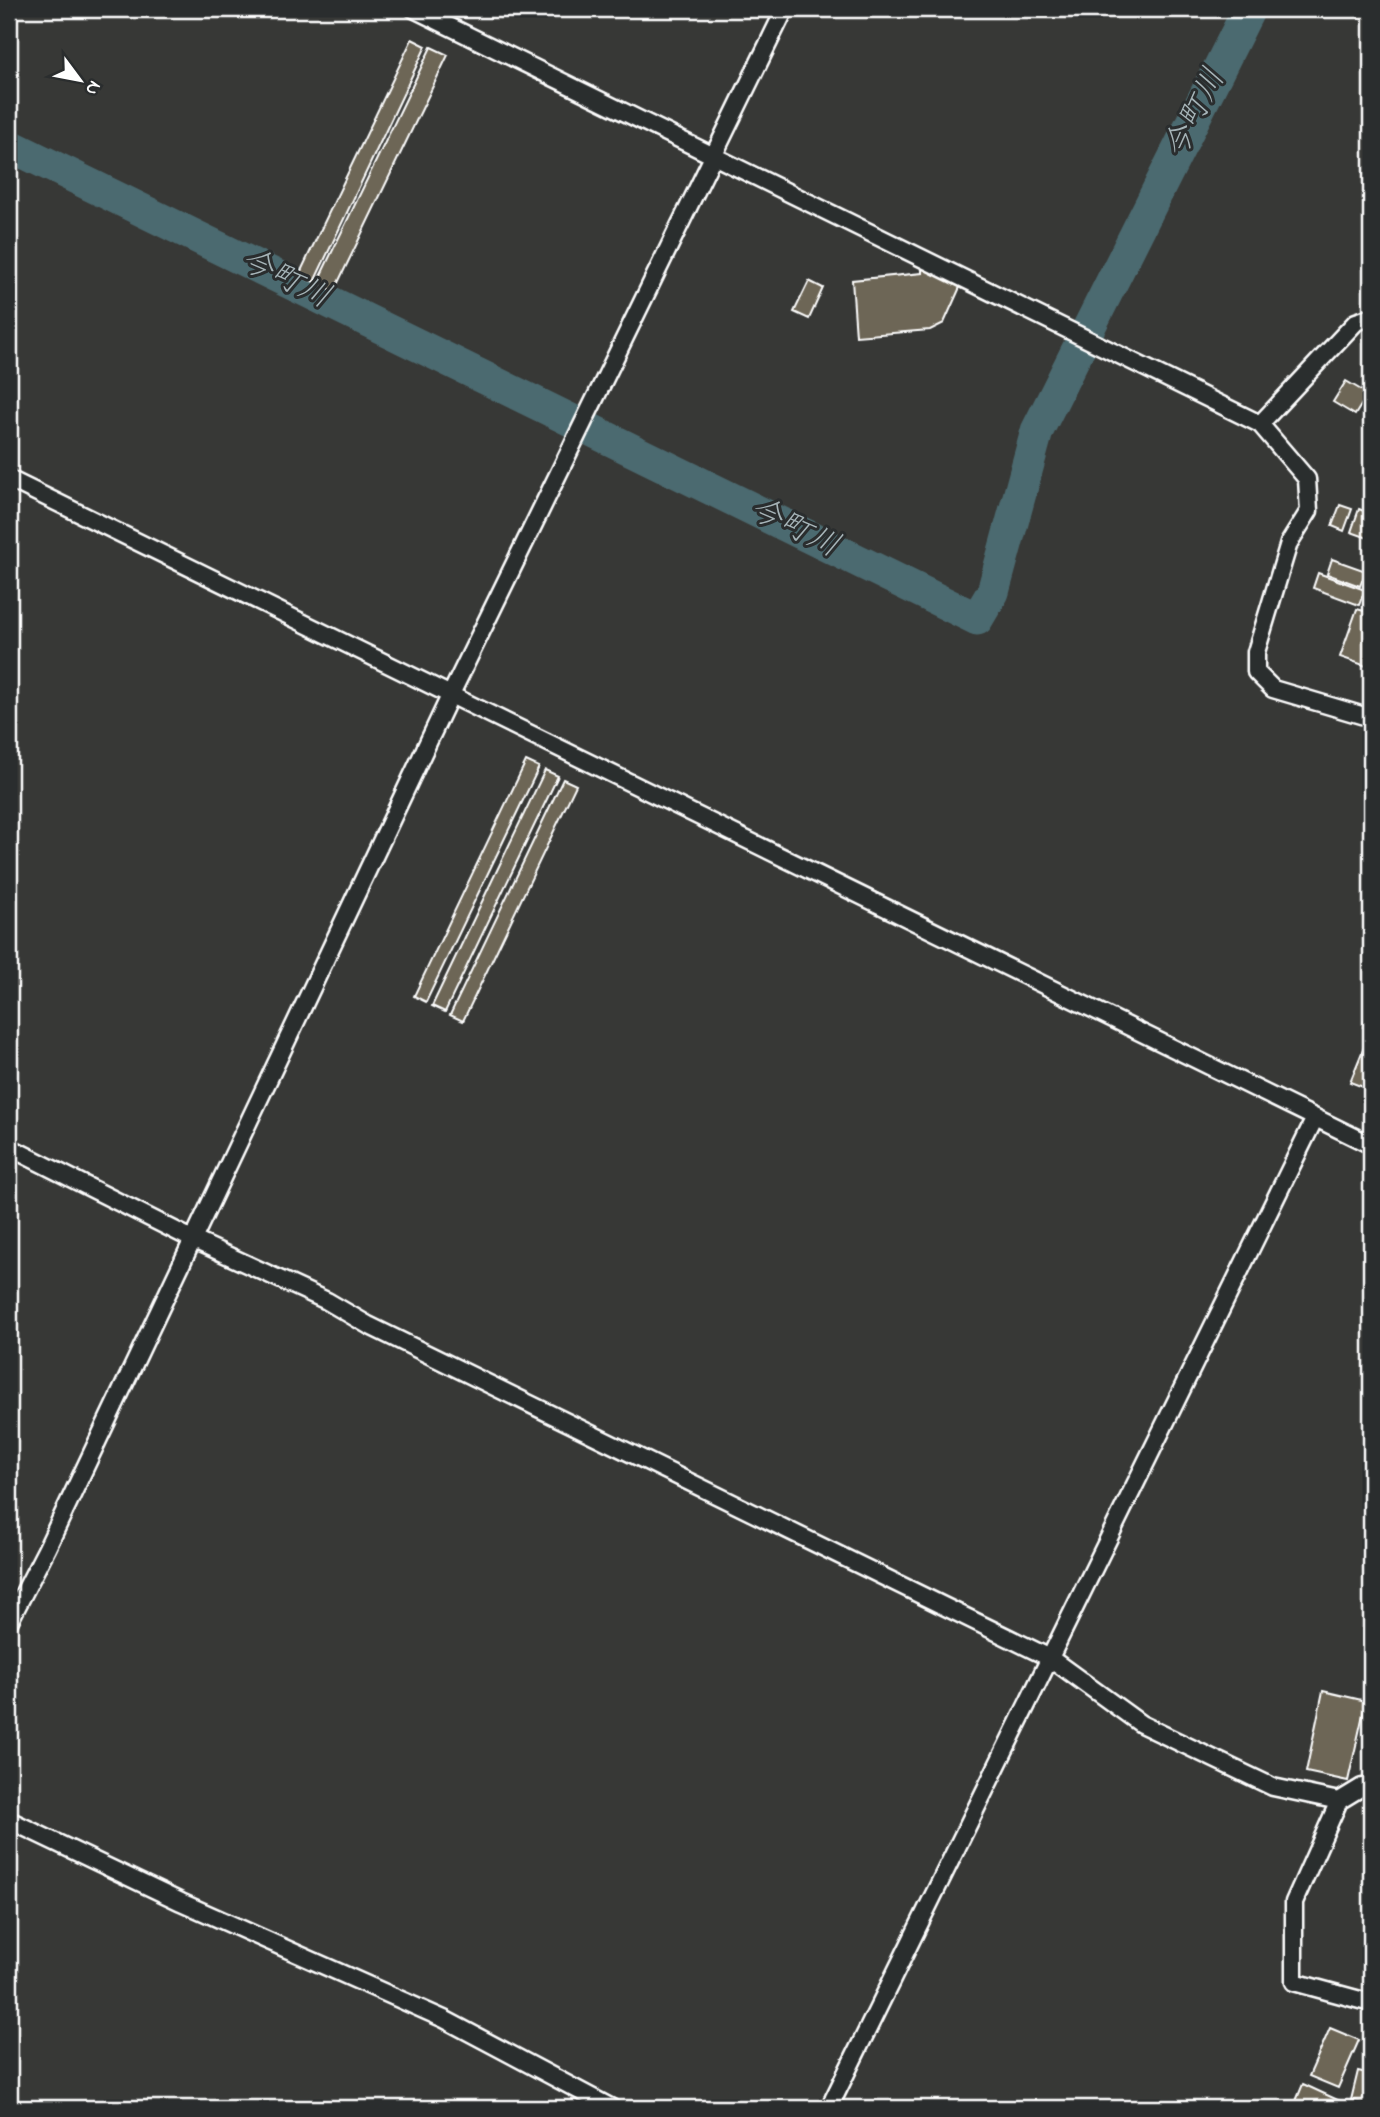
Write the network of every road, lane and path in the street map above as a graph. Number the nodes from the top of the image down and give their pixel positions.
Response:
1 (414, 9) edge
2 (785, 9) edge
3 (713, 156) junction
4 (1371, 317) edge
5 (1260, 424) junction
6 (9, 479) edge
7 (450, 696) junction
8 (1371, 718) edge
9 (1315, 1118) junction
10 (1371, 1145) edge
11 (9, 1147) edge
12 (192, 1239) junction
13 (9, 1622) edge
14 (1050, 1658) junction
15 (1371, 1788) edge
16 (1339, 1801) junction
17 (9, 1820) edge
18 (1371, 2003) edge
19 (612, 2108) edge
20 (829, 2108) edge

1 - 3 street
2 - 3 street
3 - 5 street
3 - 7 street
4 - 5 street
5 - 8 street
6 - 7 street
7 - 9 street
7 - 12 street
9 - 10 street
9 - 14 street
11 - 12 street
12 - 13 street
12 - 14 street
14 - 16 street
14 - 20 street
15 - 16 street
16 - 18 street
17 - 19 street

